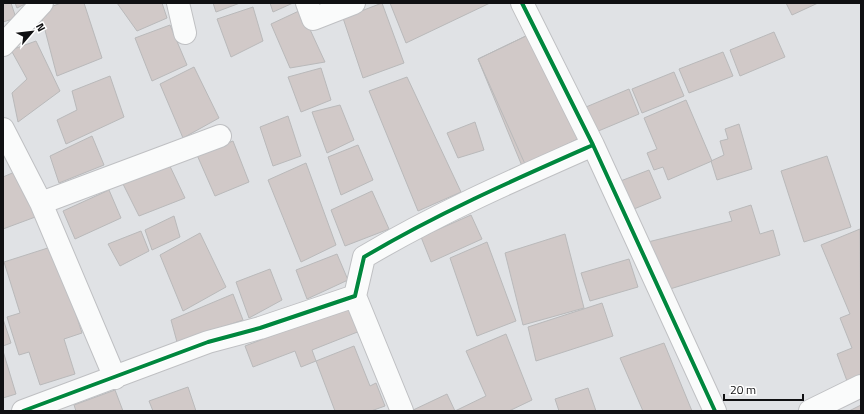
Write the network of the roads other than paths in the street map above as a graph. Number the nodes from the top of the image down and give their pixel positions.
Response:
1 (42, 3) edge
2 (178, 3) edge
3 (307, 3) edge
4 (354, 3) edge
5 (522, 3) edge
6 (185, 33) dead end
7 (3, 45) edge
8 (3, 129) edge
9 (220, 136) dead end
10 (593, 144) junction
11 (41, 203) junction
12 (355, 296) junction
13 (115, 378) junction
14 (861, 386) edge
15 (53, 406) edge
16 (23, 411) edge
17 (402, 411) edge
18 (715, 411) edge
19 (810, 411) edge

1 - 7 street
2 - 6 street
3 - 4 street
5 - 10 street
8 - 11 street
9 - 11 street
10 - 12 street
10 - 18 street
11 - 13 street
12 - 13 street
12 - 17 street
13 - 15 street
14 - 19 street
15 - 16 street

